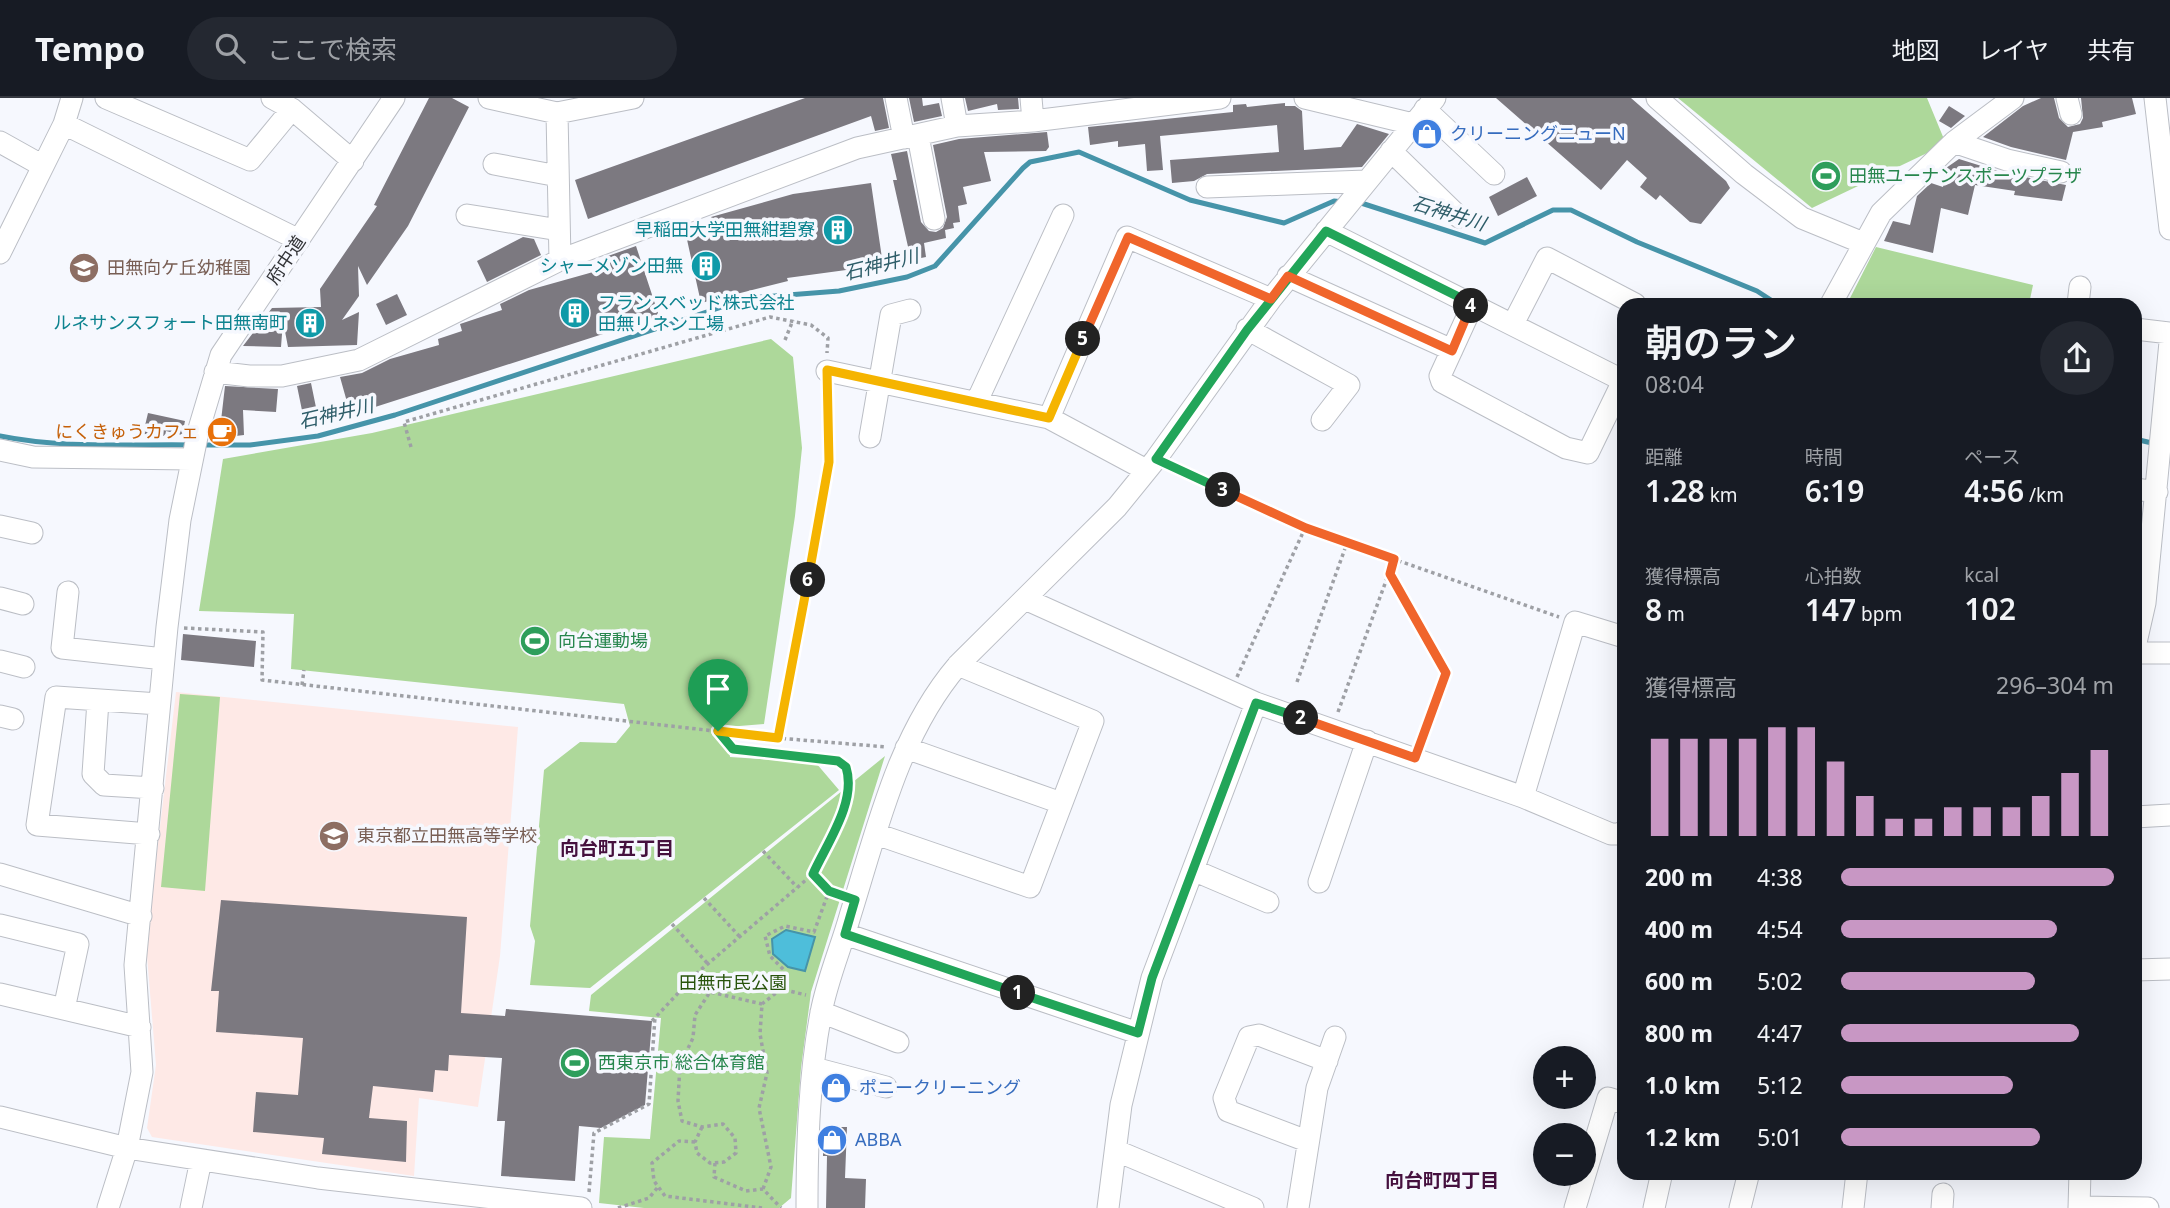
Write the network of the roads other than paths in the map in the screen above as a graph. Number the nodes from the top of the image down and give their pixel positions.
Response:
1 (72, 98) edge
2 (106, 98) edge
3 (272, 98) edge
4 (394, 98) edge
5 (489, 98) edge
6 (633, 98) edge
7 (896, 98) edge
8 (951, 98) edge
9 (1031, 98) edge
10 (1220, 98) edge
11 (1305, 98) edge
12 (1657, 98) edge
13 (2012, 98) edge
14 (1160, 101) edge
15 (1102, 105) edge
16 (292, 109) junction
17 (1425, 110) edge
18 (2161, 111) edge
19 (557, 113) junction
20 (1033, 121) junction
21 (64, 124) junction
22 (957, 126) junction
23 (911, 137) junction
24 (0, 142) edge
25 (1954, 142) junction
26 (1391, 151) junction
27 (353, 161) junction
28 (494, 164) dead end
29 (43, 166) junction
30 (2061, 172) dead end
31 (1494, 174) dead end
32 (558, 176) junction
33 (1362, 186) junction
34 (1206, 187) dead end
35 (8, 215) edge
36 (467, 215) dead end
37 (1063, 215) dead end
38 (1459, 217) dead end
39 (934, 219) dead end
40 (2170, 229) edge
41 (559, 230) junction
42 (1326, 231) junction
43 (299, 240) junction
44 (1863, 243) junction
45 (0, 253) edge
46 (560, 260) junction
47 (1288, 276) junction
48 (1624, 298) edge
49 (1834, 298) edge
50 (1271, 299) junction
51 (1473, 304) junction
52 (910, 310) dead end
53 (1513, 324) junction
54 (1247, 330) junction
55 (2142, 330) edge
56 (2170, 333) edge
57 (2170, 342) edge
58 (1452, 351) junction
59 (827, 370) road end
60 (215, 372) junction
61 (1617, 377) edge
62 (881, 382) junction
63 (1617, 395) edge
64 (977, 401) junction
65 (1049, 418) junction
66 (1322, 420) dead end
67 (870, 437) dead end
68 (0, 450) edge
69 (192, 457) junction
70 (1151, 465) junction
71 (2142, 490) edge
72 (2157, 492) junction
73 (0, 526) edge
74 (32, 533) dead end
75 (2151, 564) edge
76 (68, 592) dead end
77 (0, 598) edge
78 (1026, 599) junction
79 (23, 604) dead end
80 (2142, 611) edge
81 (1617, 635) edge
82 (2142, 653) edge
83 (2170, 653) edge
84 (164, 659) junction
85 (0, 662) edge
86 (958, 665) junction
87 (24, 667) dead end
88 (98, 701) junction
89 (1256, 703) junction
90 (159, 704) junction
91 (1367, 741) junction
92 (906, 748) junction
93 (153, 788) junction
94 (1523, 797) junction
95 (1061, 803) junction
96 (2170, 815) edge
97 (2142, 817) edge
98 (149, 834) junction
99 (876, 834) junction
100 (1617, 834) edge
101 (1193, 870) junction
102 (0, 874) edge
103 (1318, 882) dead end
104 (1268, 902) dead end
105 (141, 916) junction
106 (0, 925) edge
107 (845, 934) junction
108 (2142, 970) edge
109 (2170, 970) edge
110 (0, 994) edge
111 (823, 1006) junction
112 (64, 1009) junction
113 (140, 1027) junction
114 (1138, 1033) junction
115 (1335, 1037) dead end
116 (898, 1042) dead end
117 (1327, 1060) junction
118 (814, 1068) junction
119 (886, 1087) dead end
120 (1617, 1101) edge
121 (0, 1117) edge
122 (1307, 1141) junction
123 (127, 1148) junction
124 (1116, 1151) junction
125 (201, 1160) junction
126 (1660, 1180) edge
127 (1747, 1180) edge
128 (1856, 1180) edge
129 (2080, 1180) edge
130 (585, 1202) edge
131 (556, 1207) edge
132 (2079, 1207) edge
133 (108, 1208) edge
134 (191, 1208) edge
135 (807, 1208) edge
136 (1108, 1208) edge
137 (1253, 1208) edge
138 (1298, 1208) edge
139 (1575, 1208) edge
140 (1654, 1208) edge
141 (1740, 1208) edge
142 (1853, 1208) edge
143 (2148, 1208) edge

1 - 21 street
2 - 16 street
3 - 16 street
4 - 27 street, 府中道
5 - 19 street
6 - 19 street
7 - 23 street
8 - 22 street
9 - 20 street
10 - 14 street
11 - 17 street
12 - 44 street
13 - 25 street
14 - 15 street
15 - 20 street
16 - 27 street
17 - 26 street
17 - 31 street
18 - 40 street
19 - 32 street
20 - 22 street
21 - 29 street
21 - 43 street
22 - 23 street
23 - 39 street
23 - 46 street
24 - 29 street
25 - 30 street
25 - 44 street
26 - 33 street
26 - 38 street
27 - 43 street, 府中道
28 - 32 street
29 - 35 street
32 - 41 street
33 - 34 street
33 - 42 street
35 - 45 street
36 - 41 street
37 - 64 street
41 - 46 street
42 - 47 street
42 - 51 street
43 - 60 street, 府中道
44 - 49 street
46 - 60 street
47 - 50 street
47 - 58 street
48 - 53 street
50 - 54 street
50 - 65 street
51 - 53 street
51 - 58 street
52 - 62 street
53 - 61 street
54 - 66 street
54 - 70 street
55 - 56 street
57 - 72 street
58 - 63 street
59 - 62 street
60 - 69 street, 府中道
62 - 64 street
62 - 67 street
64 - 65 street
65 - 70 street
68 - 69 street
69 - 84 street, 府中道
70 - 78 street
71 - 72 street
72 - 75 street
73 - 74 street
75 - 80 street
76 - 84 street
77 - 79 street
78 - 86 street
78 - 89 street
81 - 94 street
82 - 83 street
84 - 90 street, 府中道
85 - 87 street
86 - 92 street
86 - 95 street
88 - 90 street
88 - 93 street
88 - 98 street
89 - 91 street
89 - 101 street
90 - 93 street, 府中道
91 - 94 street
91 - 103 street
92 - 95 street
92 - 99 street
93 - 98 street, 府中道
94 - 100 street
95 - 99 street
96 - 97 street
98 - 105 street, 府中道
99 - 107 street
101 - 104 street
101 - 114 street
102 - 105 street
105 - 113 street, 府中道
106 - 112 street
107 - 111 street
107 - 114 street
108 - 109 street
110 - 112 street
111 - 116 street
111 - 118 street
112 - 113 street
113 - 123 street, 府中道
114 - 124 street
115 - 117 street
117 - 122 street
117 - 122 street
118 - 119 street
118 - 135 street
120 - 139 street
121 - 123 street
122 - 138 street
123 - 125 street
123 - 133 street, 府中道
124 - 136 street
124 - 137 street
125 - 131 street
125 - 134 street
126 - 140 street
127 - 141 street
128 - 142 street
129 - 132 street
130 - 131 street
132 - 143 street

